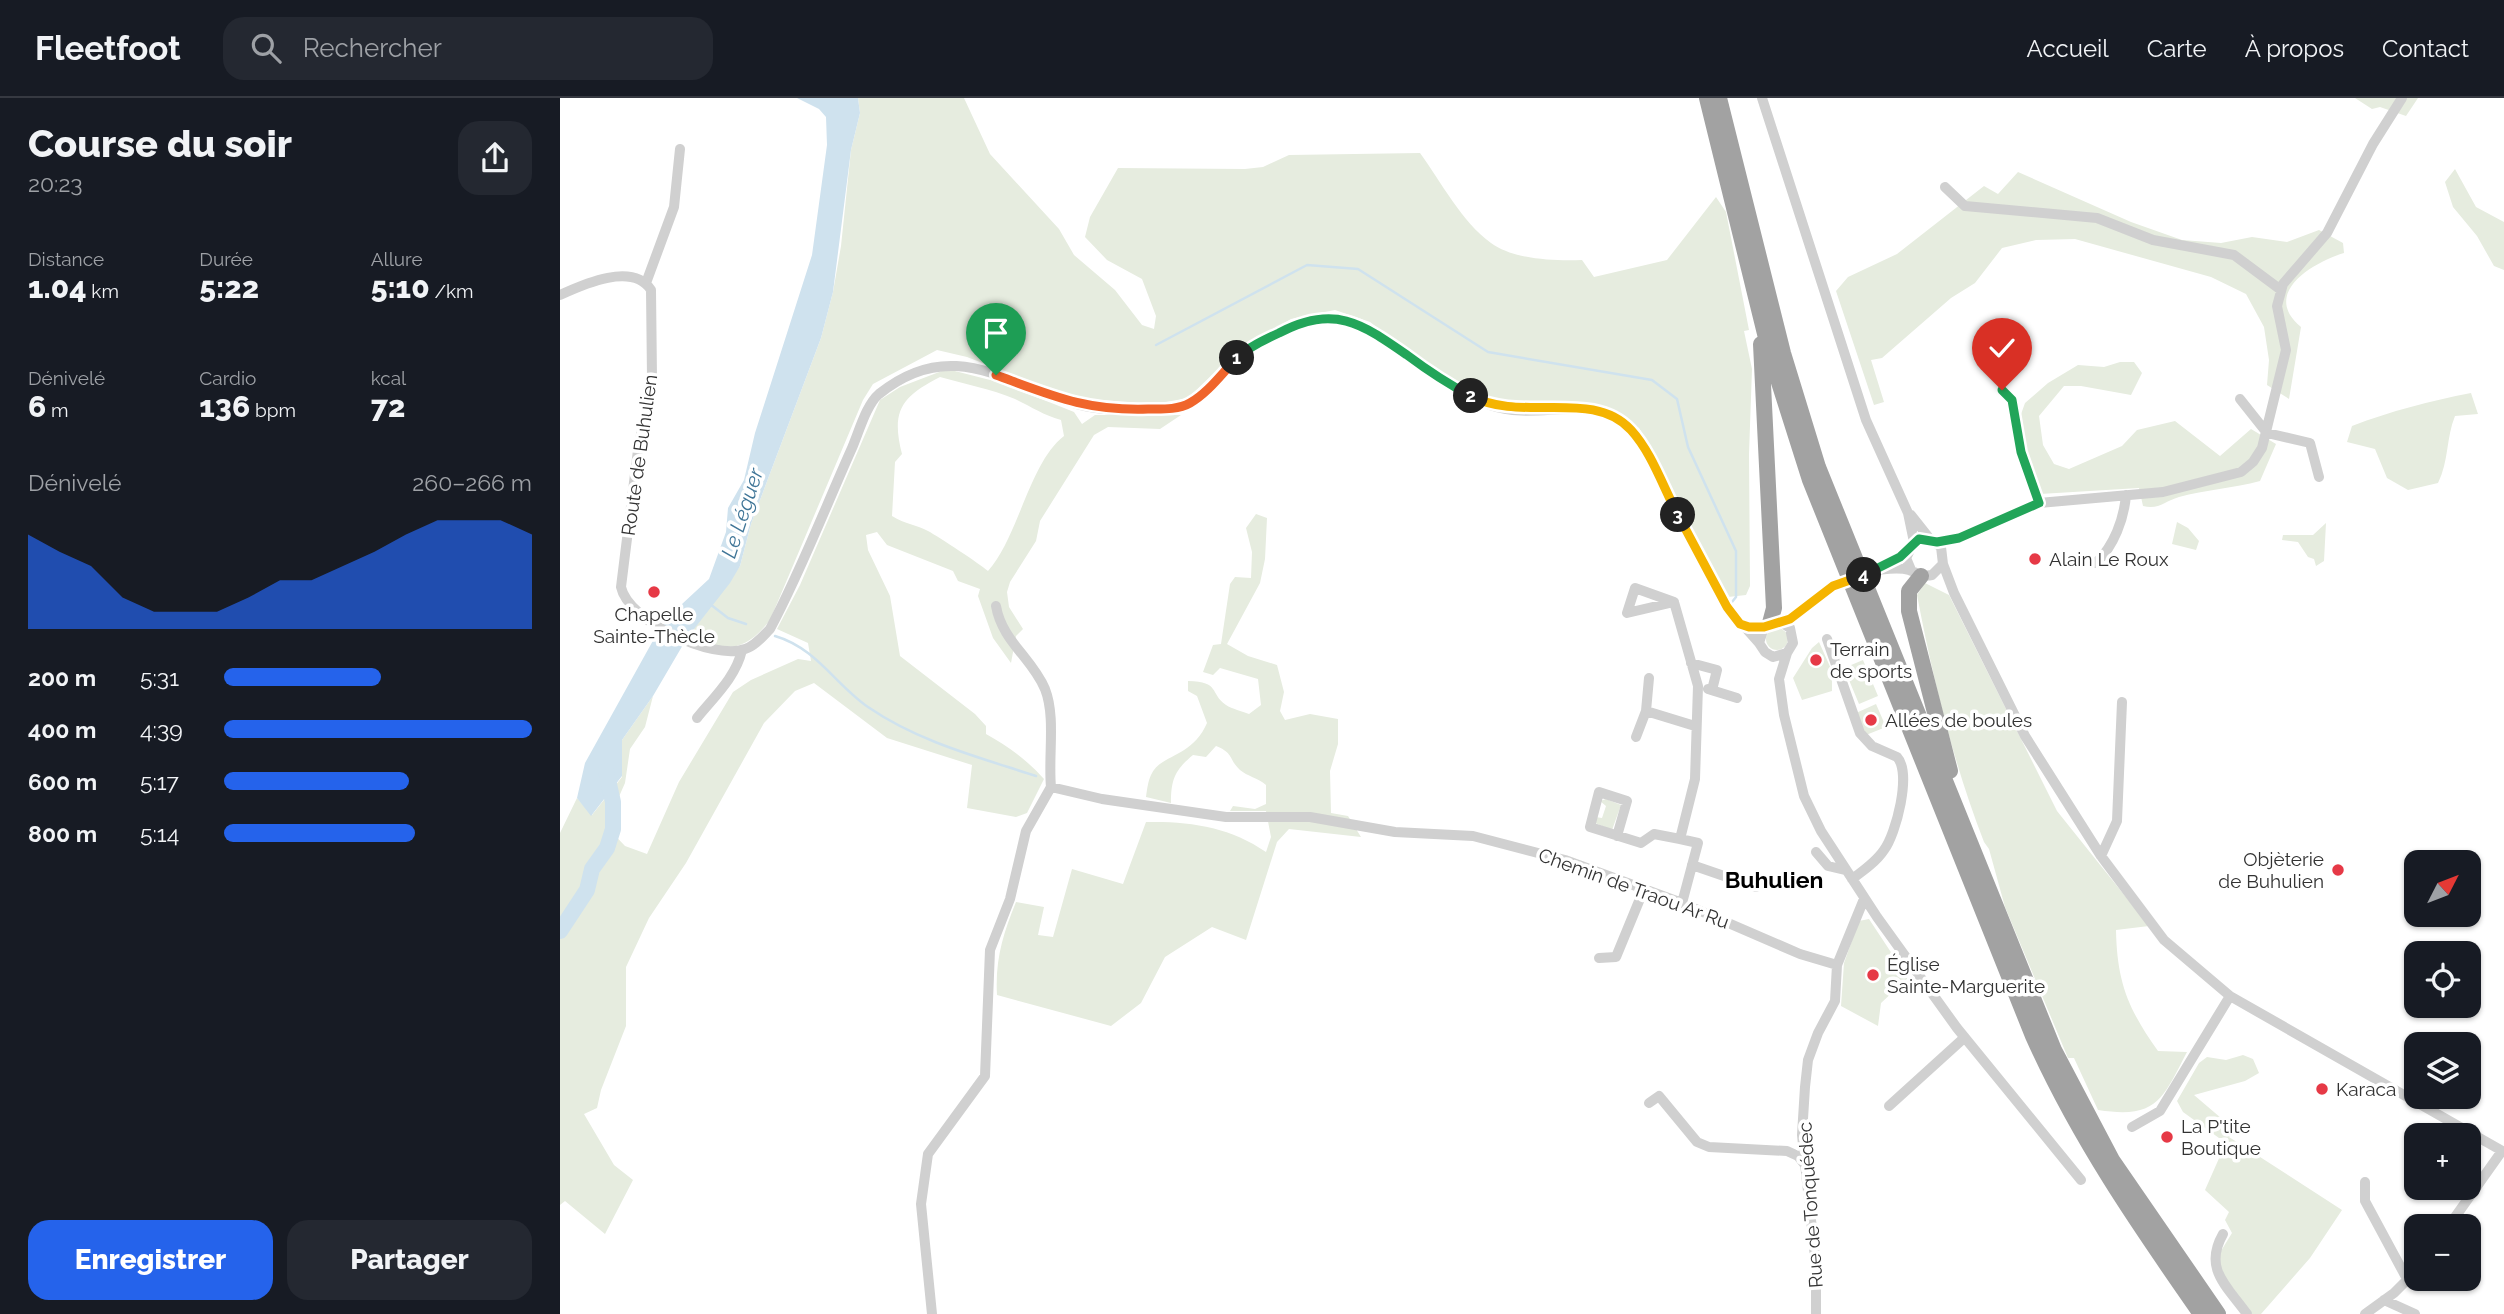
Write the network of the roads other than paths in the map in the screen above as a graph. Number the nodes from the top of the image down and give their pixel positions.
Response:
1 (1707, 98) edge
2 (1719, 98) edge
3 (1762, 98) edge
4 (2402, 98) edge
5 (680, 149) dead end
6 (1945, 187) dead end
7 (646, 283) junction
8 (2281, 290) junction
9 (560, 295) edge
10 (1760, 313) junction
11 (2002, 390) dead end
12 (2240, 399) dead end
13 (2267, 433) junction
14 (2319, 477) dead end
15 (2126, 495) junction
16 (2039, 503) junction
17 (1908, 513) junction
18 (1959, 538) junction
19 (1934, 541) junction
20 (1912, 544) junction
21 (1944, 561) junction
22 (2096, 563) dead end
23 (1877, 570) junction
24 (1922, 574) junction
25 (1954, 593) junction
26 (1674, 602) dead end
27 (996, 606) dead end
28 (1802, 611) junction
29 (1740, 624) junction
30 (1772, 624) junction
31 (1794, 638) junction
32 (1827, 639) dead end
33 (1762, 648) junction
34 (742, 650) junction
35 (1787, 653) junction
36 (1691, 663) junction
37 (1649, 678) dead end
38 (1779, 678) junction
39 (1698, 686) junction
40 (1712, 690) junction
41 (1737, 698) dead end
42 (2122, 702) dead end
43 (1646, 711) junction
44 (697, 718) dead end
45 (1695, 726) junction
46 (1636, 737) dead end
47 (1051, 787) junction
48 (1965, 831) junction
49 (1617, 836) junction
50 (1680, 839) junction
51 (1816, 852) dead end
52 (2101, 856) junction
53 (1692, 865) junction
54 (1845, 870) junction
55 (1852, 879) junction
56 (1756, 887) dead end
57 (1644, 889) junction
58 (1864, 899) junction
59 (1682, 903) junction
60 (1599, 958) dead end
61 (1837, 965) junction
62 (2230, 996) junction
63 (1964, 1038) junction
64 (1649, 1103) dead end
65 (1889, 1106) dead end
66 (2132, 1127) dead end
67 (2503, 1152) edge
68 (1805, 1165) junction
69 (2081, 1180) dead end
70 (2365, 1182) dead end
71 (2458, 1214) edge
72 (2222, 1234) dead end
73 (2404, 1273) edge
74 (2404, 1282) edge
75 (2384, 1300) junction
76 (932, 1314) edge
77 (1816, 1314) edge
78 (2202, 1314) edge
79 (2218, 1314) edge
80 (2248, 1314) edge
81 (2365, 1314) edge
82 (2415, 1314) edge

1 - 10 highway
2 - 48 highway
3 - 17 street
4 - 8 street
5 - 7 street
6 - 8 street
7 - 9 street
7 - 34 street, Route de Buhulien
8 - 13 street
10 - 30 highway
10 - 78 highway
11 - 16 street
12 - 13 street
13 - 14 street
13 - 15 street
15 - 16 street
15 - 22 street
16 - 18 street
17 - 19 street
17 - 20 street
18 - 19 street
18 - 21 street
19 - 20 street
19 - 21 street
20 - 23 street
20 - 24 street
21 - 24 street
21 - 25 street
23 - 24 street
23 - 28 street, bridge
24 - 25 street
24 - 48 highway
25 - 52 street
26 - 36 street
27 - 47 street
28 - 30 street
28 - 31 street
29 - 30 street
29 - 33 street
29 - 34 street
30 - 31 street
30 - 33 street
31 - 35 street
32 - 55 street
33 - 35 street
33 - 38 street
34 - 44 street
35 - 38 street
36 - 39 street
36 - 40 street
37 - 43 street
38 - 54 street
39 - 40 street
39 - 45 street
40 - 41 street
42 - 52 street
43 - 45 street
43 - 46 street
45 - 50 street
47 - 57 street, Chemin de Traou Ar Ru
47 - 76 street
48 - 79 highway
49 - 49 street
49 - 50 street
50 - 53 street
51 - 54 street
52 - 62 street
53 - 56 street
53 - 59 street
54 - 55 street
55 - 58 street
57 - 59 street, Chemin de Traou Ar Ru
57 - 60 street
58 - 61 street, Rue de Tonquédec
58 - 63 street
59 - 61 street, Chemin de Traou Ar Ru
61 - 68 street, Rue de Tonquédec
62 - 66 street
62 - 67 street
63 - 65 street
63 - 69 street
64 - 68 street
67 - 71 street
68 - 77 street, Rue de Tonquédec
70 - 73 street
72 - 80 street
74 - 75 street
75 - 81 street
75 - 82 street

